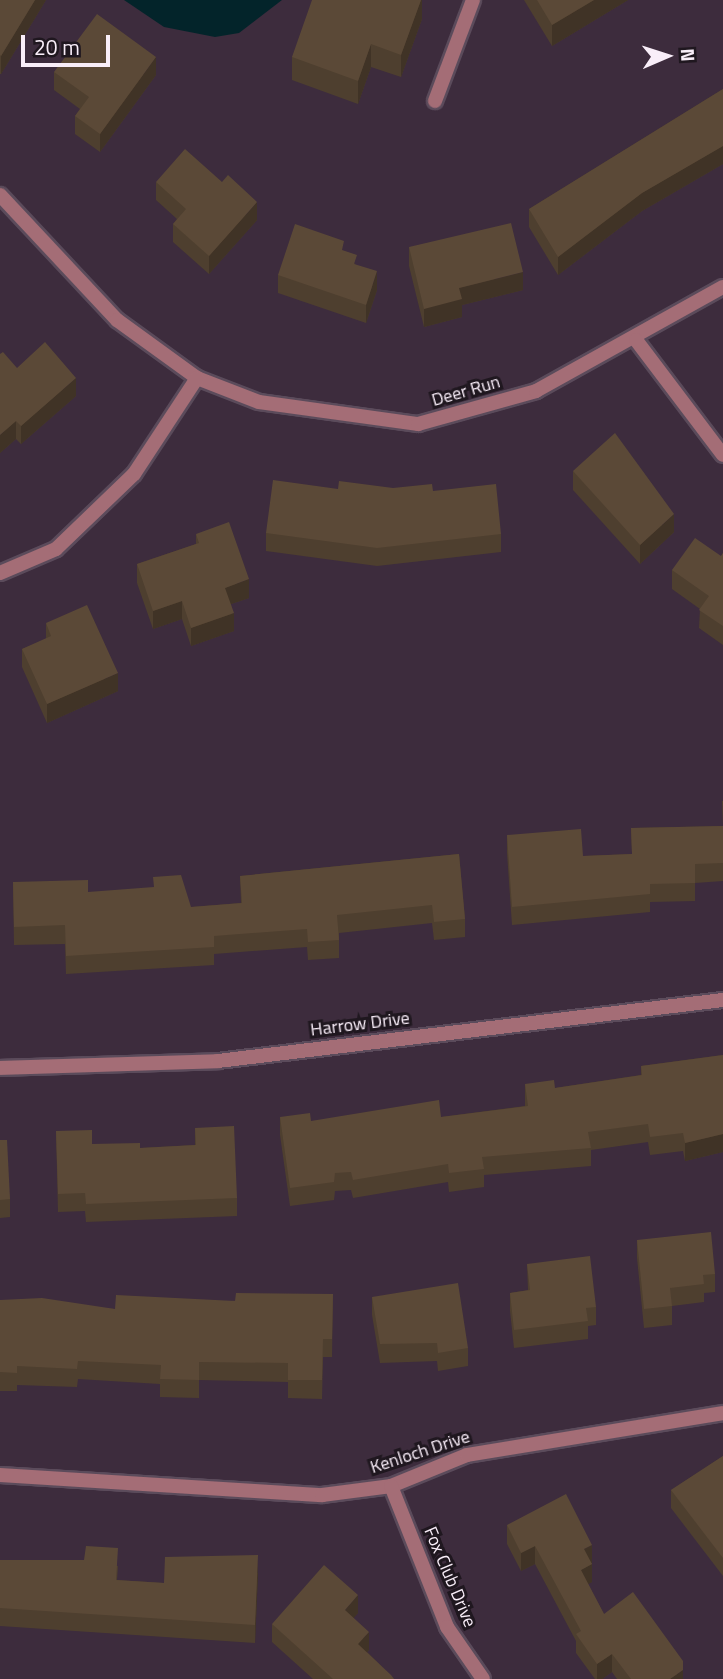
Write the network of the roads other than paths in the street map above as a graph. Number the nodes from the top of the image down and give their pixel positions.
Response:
1 (473, 0) edge
2 (435, 101) dead end
3 (0, 195) edge
4 (723, 287) edge
5 (636, 340) junction
6 (197, 378) junction
7 (723, 456) edge
8 (0, 573) edge
9 (723, 1000) edge
10 (0, 1068) edge
11 (723, 1413) edge
12 (0, 1475) edge
13 (391, 1486) junction
14 (483, 1679) edge

1 - 2 street
3 - 6 street, Deer Run
4 - 5 street, Deer Run
5 - 6 street, Deer Run
5 - 7 street
6 - 8 street
9 - 10 street, Harrow Drive
11 - 13 street, Kenloch Drive
12 - 13 street, Kenloch Drive
13 - 14 street, Fox Club Drive

